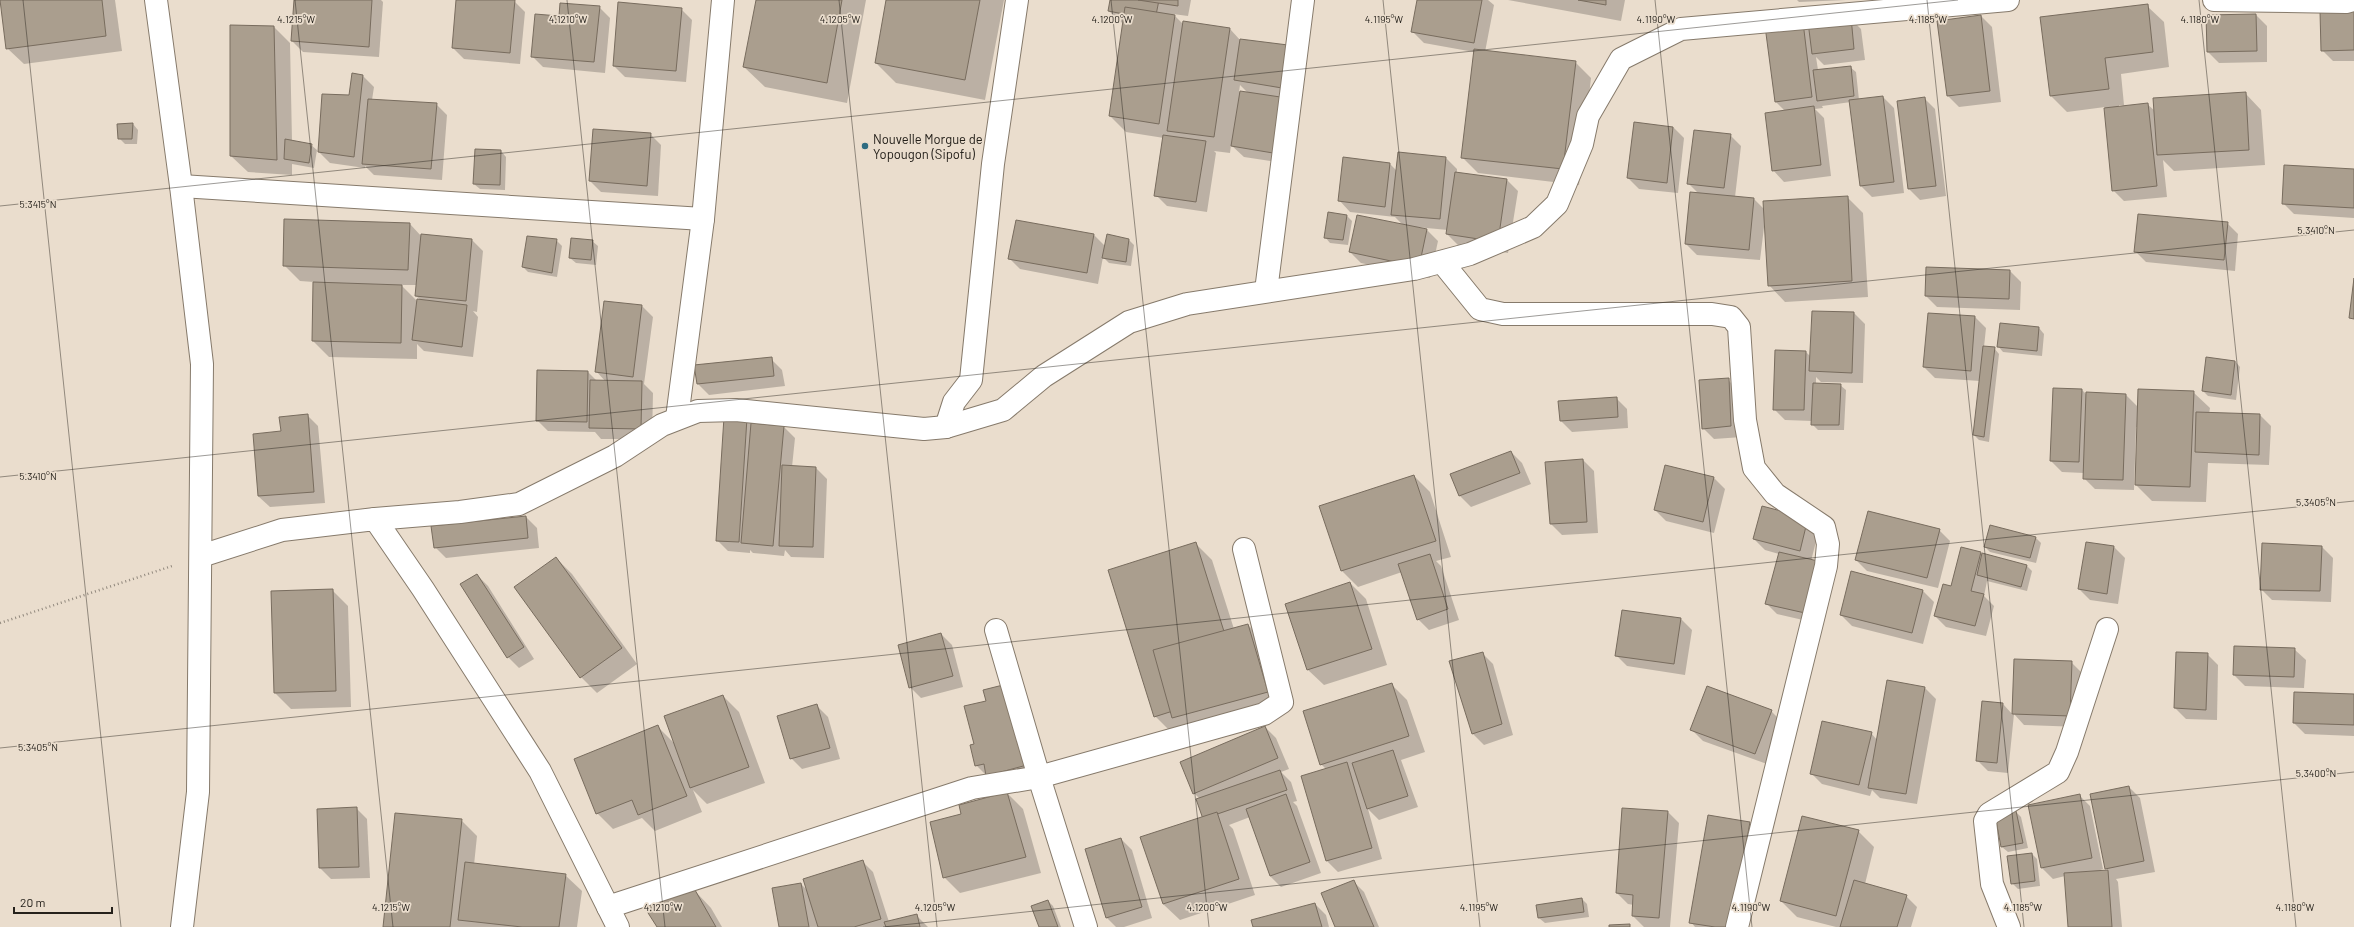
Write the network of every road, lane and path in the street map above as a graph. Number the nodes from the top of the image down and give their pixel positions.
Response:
1 (156, 0) edge
2 (723, 0) edge
3 (1018, 0) edge
4 (1303, 0) edge
5 (2008, 0) edge
6 (2214, 0) edge
7 (2354, 0) edge
8 (181, 186) junction
9 (703, 219) junction
10 (1442, 262) junction
11 (1266, 291) junction
12 (677, 418) junction
13 (946, 427) junction
14 (375, 519) junction
15 (1244, 549) dead end
16 (201, 556) junction
17 (0, 623) edge
18 (2107, 629) dead end
19 (996, 630) dead end
20 (1039, 777) junction
21 (608, 907) junction
22 (182, 927) edge
23 (618, 927) edge
24 (1086, 927) edge
25 (1737, 927) edge
26 (2009, 927) edge

1 - 8 street
2 - 9 street
3 - 13 street
4 - 11 street
5 - 10 street
6 - 7 street
8 - 9 street
8 - 16 street
9 - 12 street
10 - 11 street
10 - 25 street
11 - 13 street
12 - 13 street
12 - 14 street
14 - 16 street
14 - 21 street
15 - 20 street
16 - 17 path
16 - 22 street
18 - 26 street
19 - 20 street
20 - 21 street
20 - 24 street
21 - 23 street

